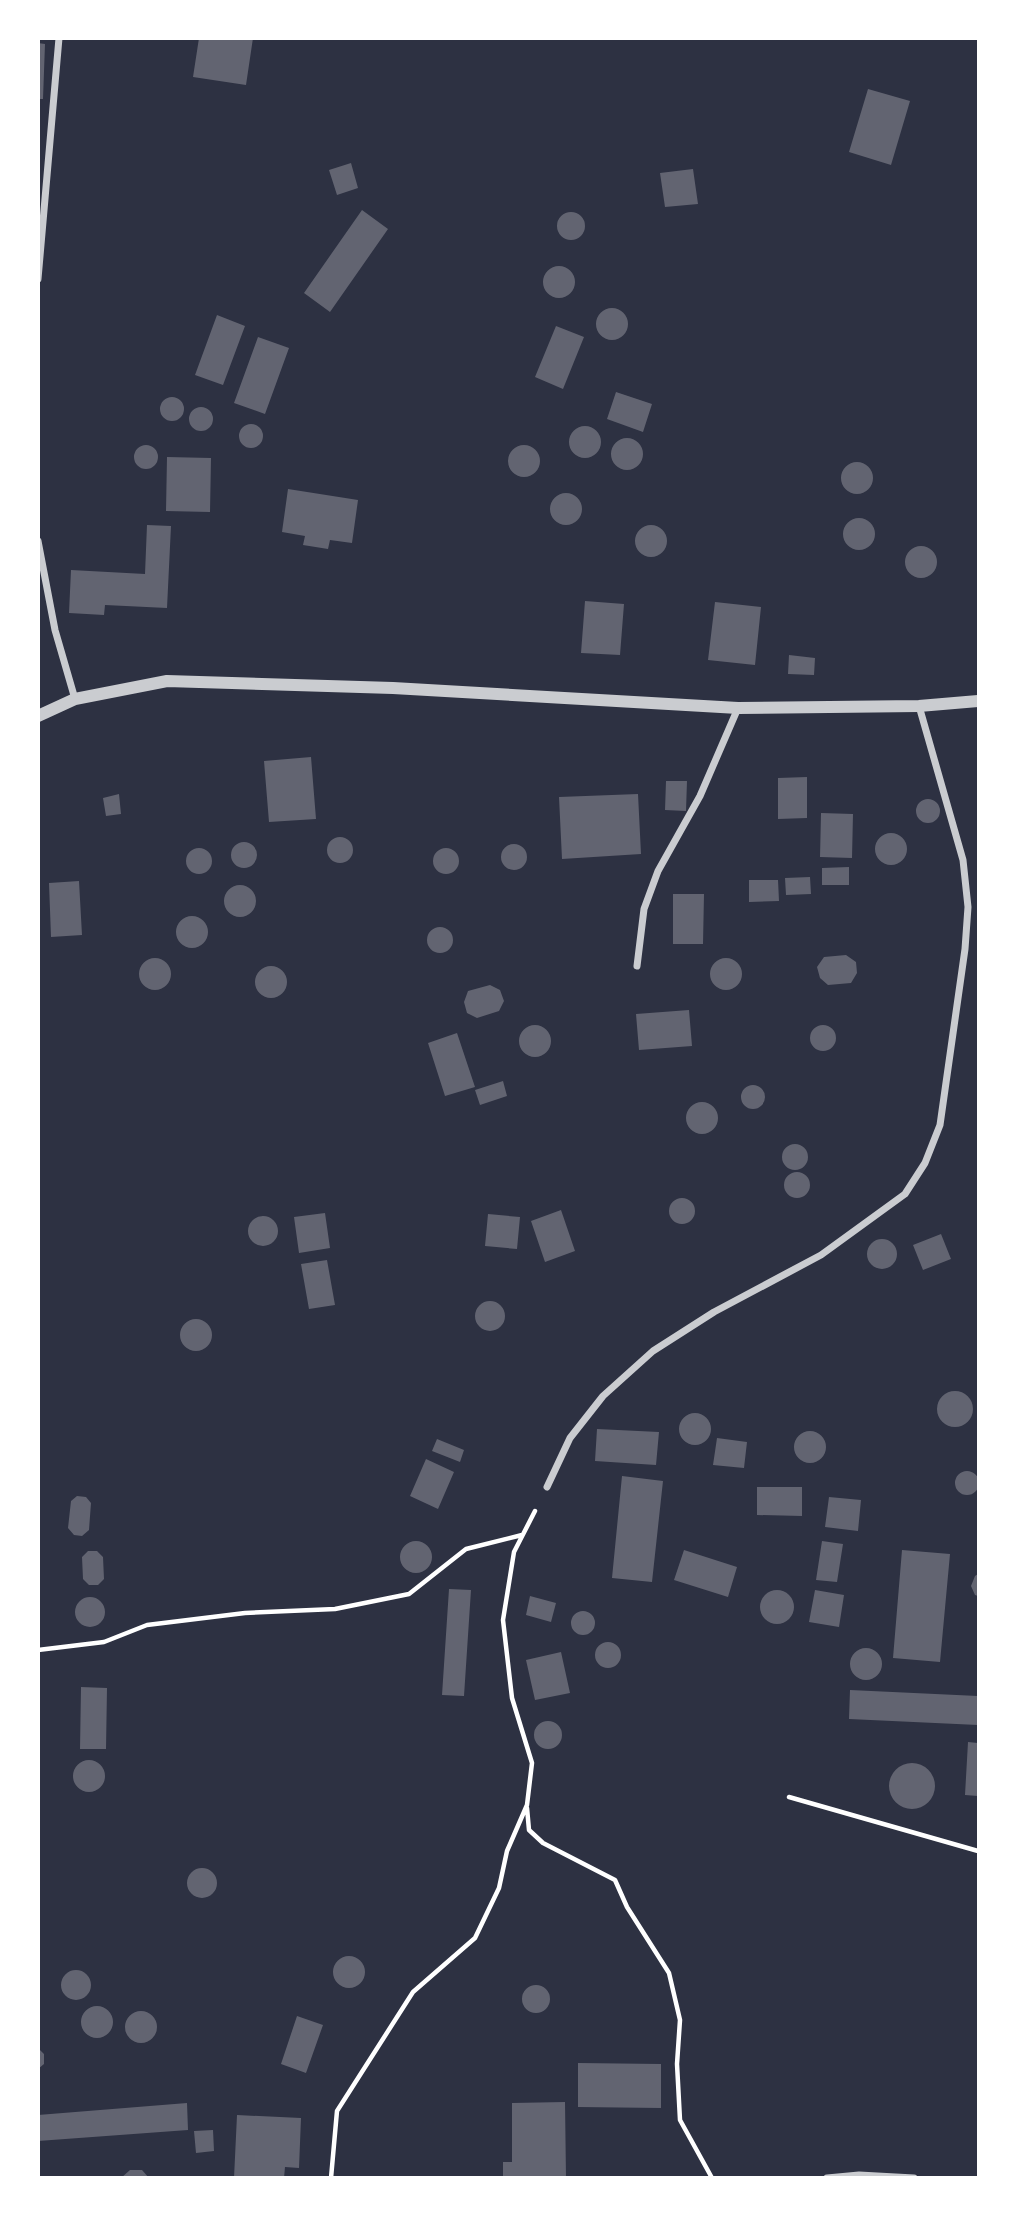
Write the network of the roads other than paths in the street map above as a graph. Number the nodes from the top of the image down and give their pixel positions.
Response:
1 (59, 38) edge
2 (38, 279) edge
3 (38, 541) edge
4 (75, 699) junction
5 (978, 701) edge
6 (919, 706) junction
7 (738, 708) junction
8 (38, 716) edge
9 (637, 967) dead end
10 (547, 1487) road end
11 (827, 2178) edge
12 (914, 2178) edge

1 - 2 street
3 - 4 street
4 - 7 street
4 - 8 street
5 - 6 street
6 - 7 street
6 - 10 street
7 - 9 street
11 - 12 street

